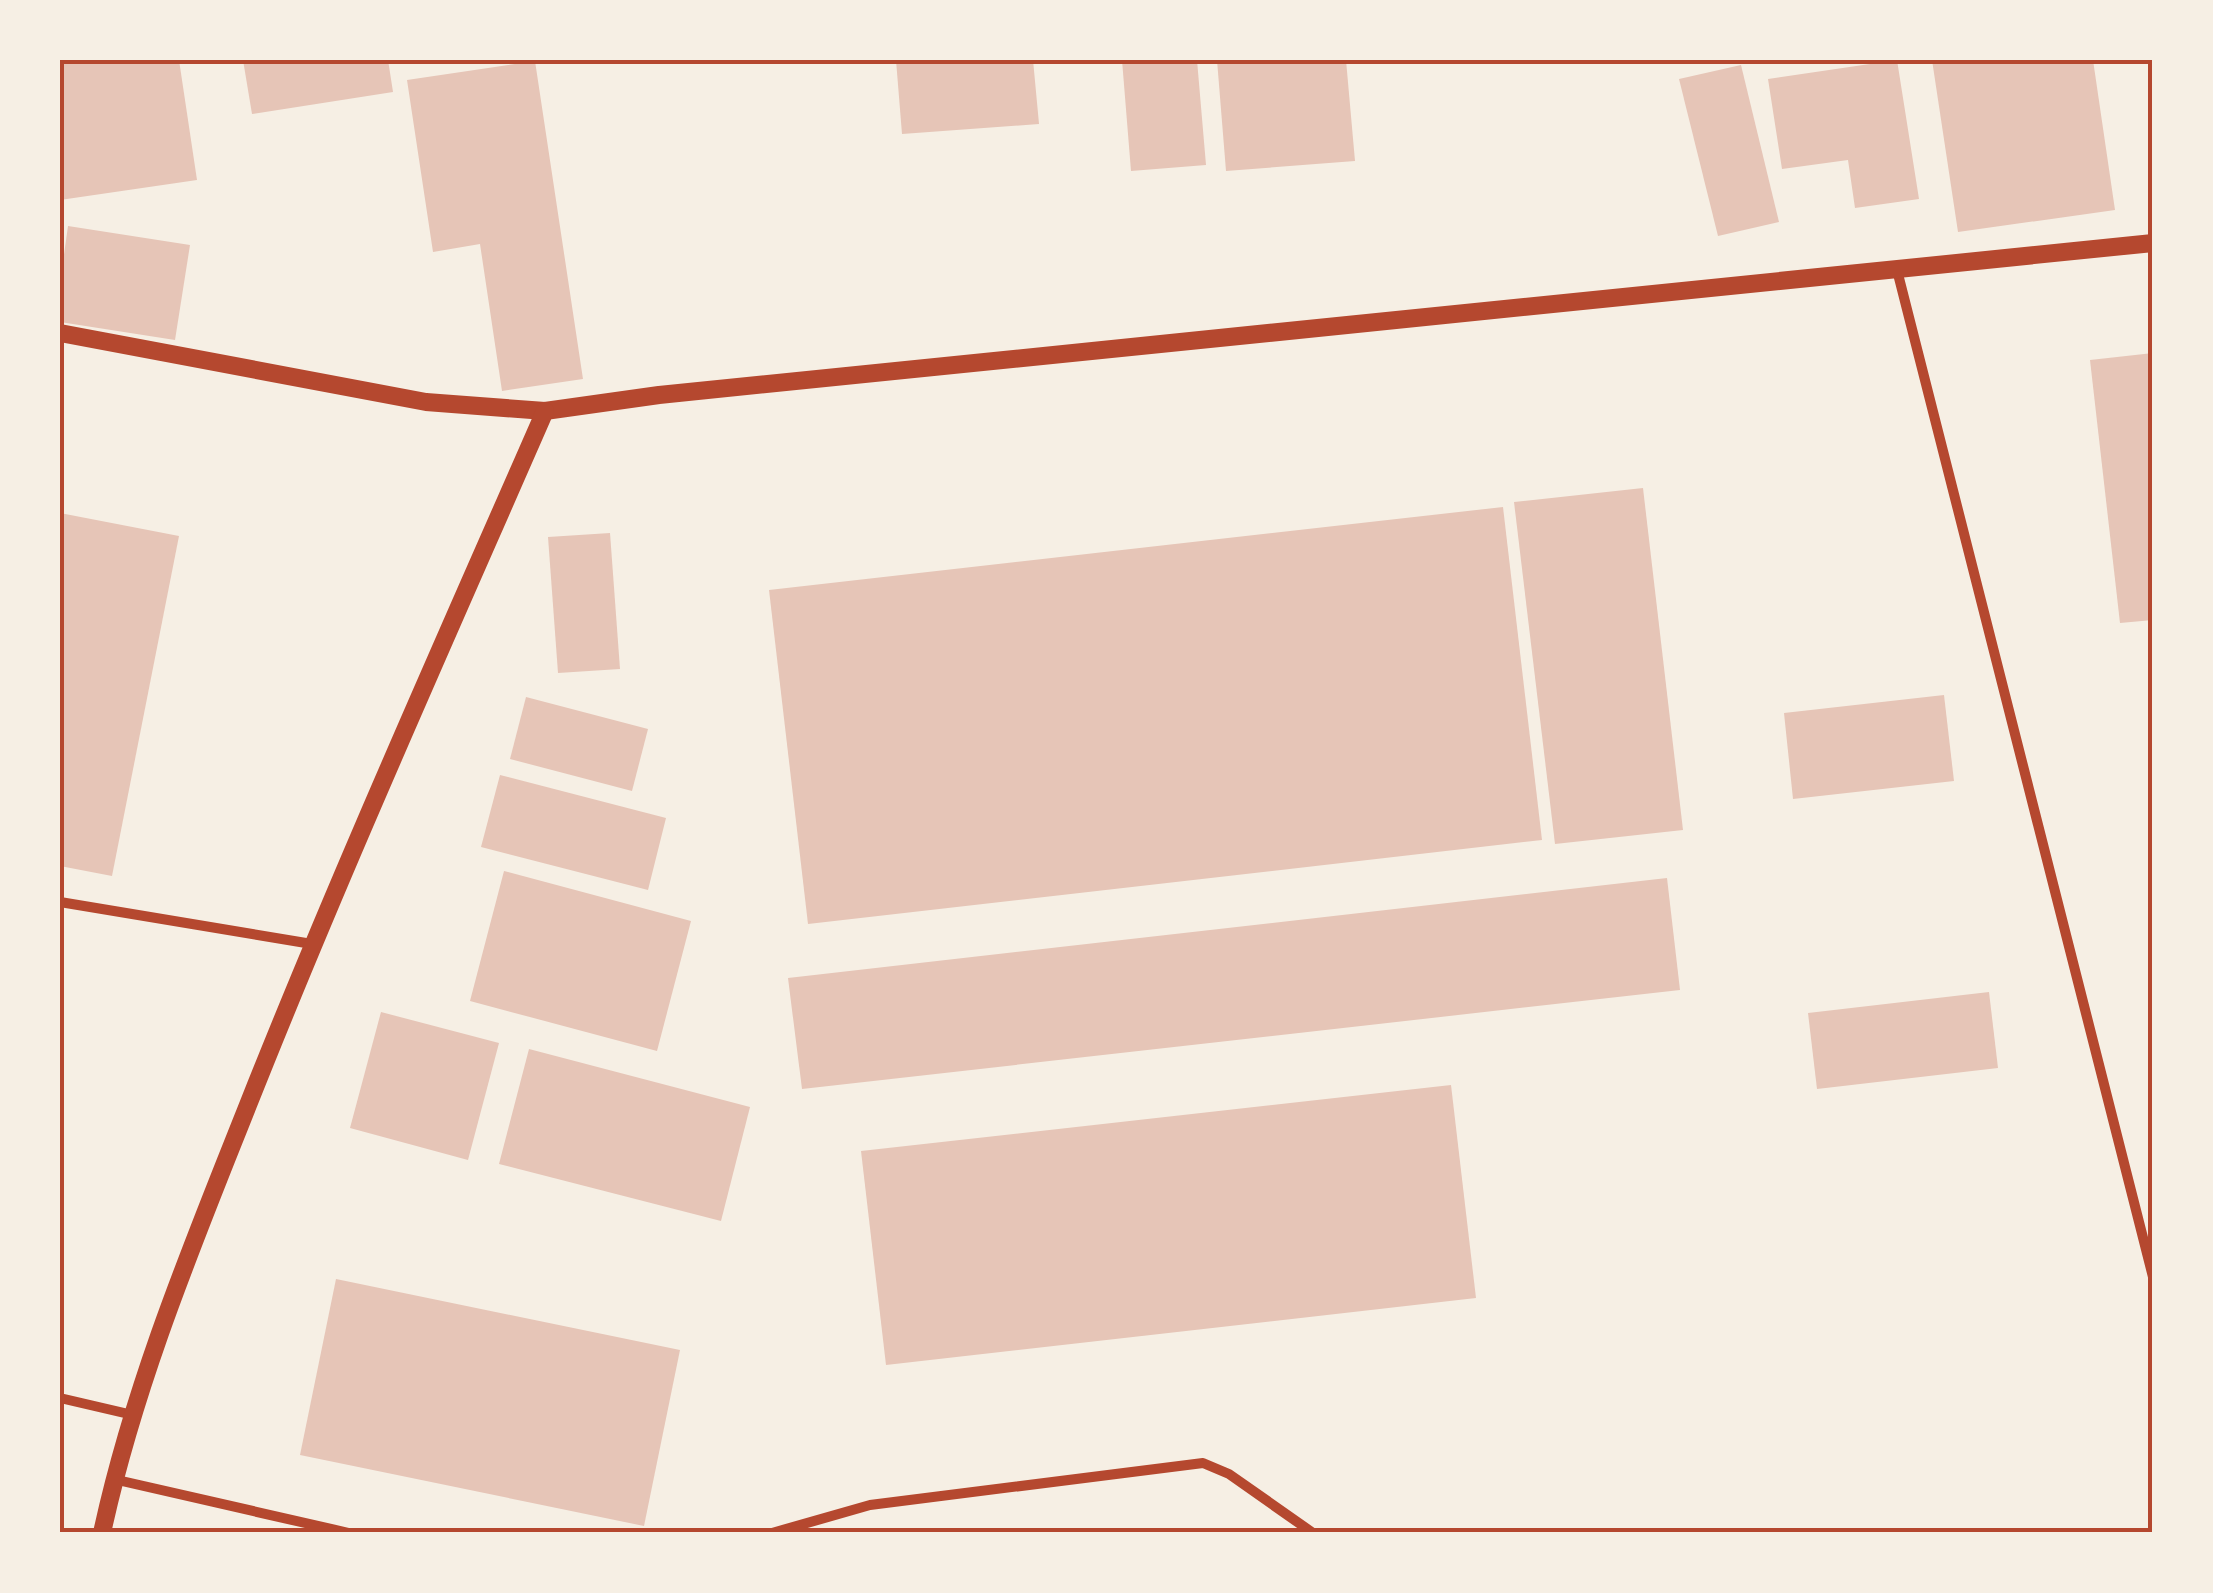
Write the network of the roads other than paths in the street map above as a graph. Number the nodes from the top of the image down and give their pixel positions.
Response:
1 (2153, 244) edge
2 (1898, 270) junction
3 (60, 333) edge
4 (545, 411) junction
5 (60, 902) edge
6 (312, 944) junction
7 (2153, 1277) edge
8 (60, 1398) edge
9 (133, 1415) junction
10 (113, 1479) junction
11 (102, 1533) edge
12 (349, 1533) edge
13 (772, 1533) edge
14 (1313, 1533) edge

1 - 2 street
2 - 4 street
2 - 7 street
3 - 4 street
4 - 6 street
5 - 6 street
6 - 9 street
8 - 9 street
9 - 10 street
10 - 11 street
10 - 12 street
13 - 14 street

